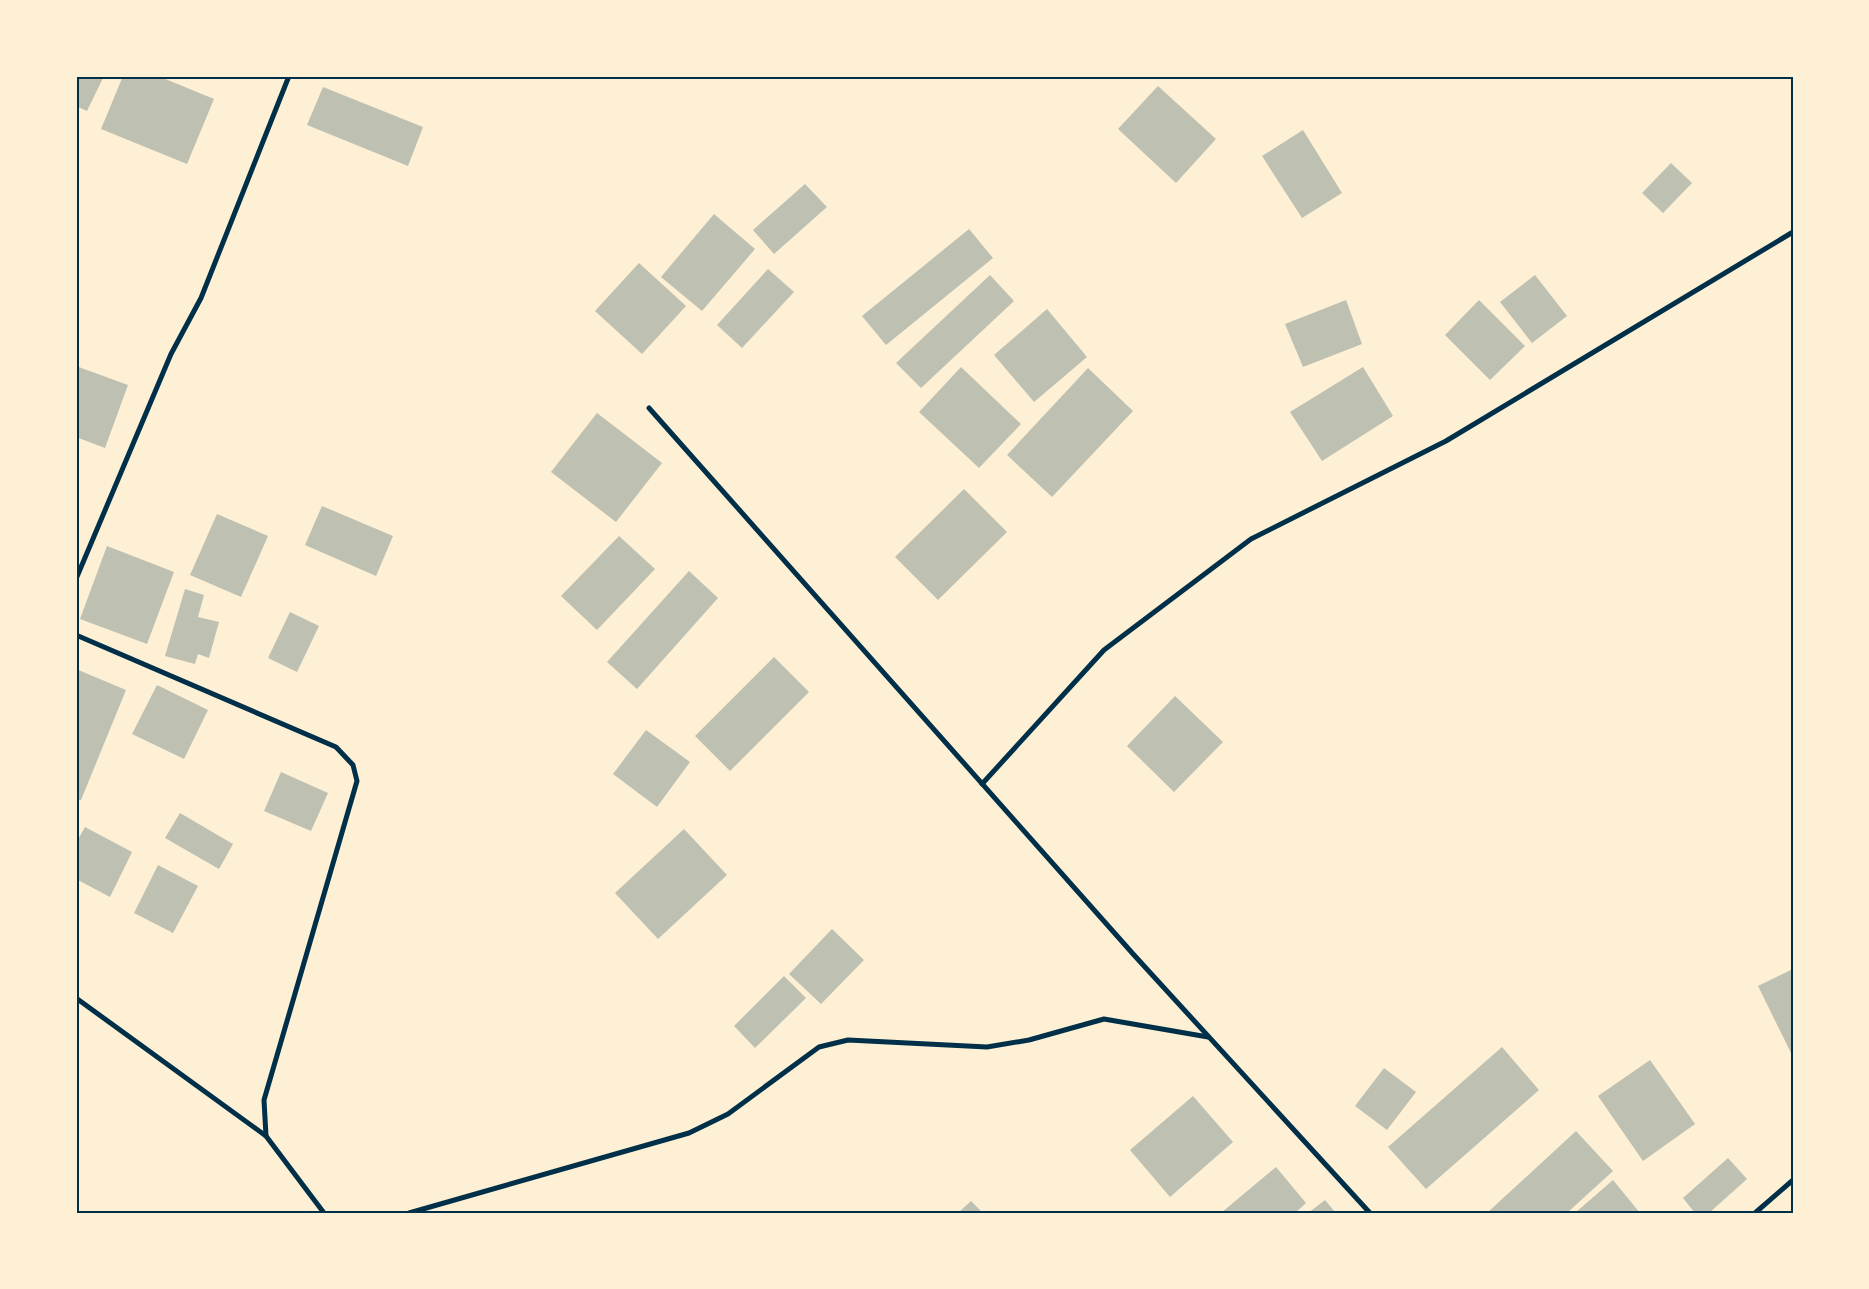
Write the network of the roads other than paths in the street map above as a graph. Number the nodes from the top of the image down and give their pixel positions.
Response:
1 (289, 76) edge
2 (1793, 232) edge
3 (649, 408) dead end
4 (76, 579) edge
5 (76, 635) edge
6 (982, 784) junction
7 (76, 998) edge
8 (1209, 1037) junction
9 (266, 1136) junction
10 (1793, 1180) edge
11 (324, 1213) edge
12 (410, 1213) edge
13 (1370, 1213) edge
14 (1755, 1213) edge

1 - 4 street
2 - 6 street
3 - 6 street
5 - 9 street
6 - 8 street
7 - 9 street
8 - 12 street
8 - 13 street
9 - 11 street
10 - 14 street

